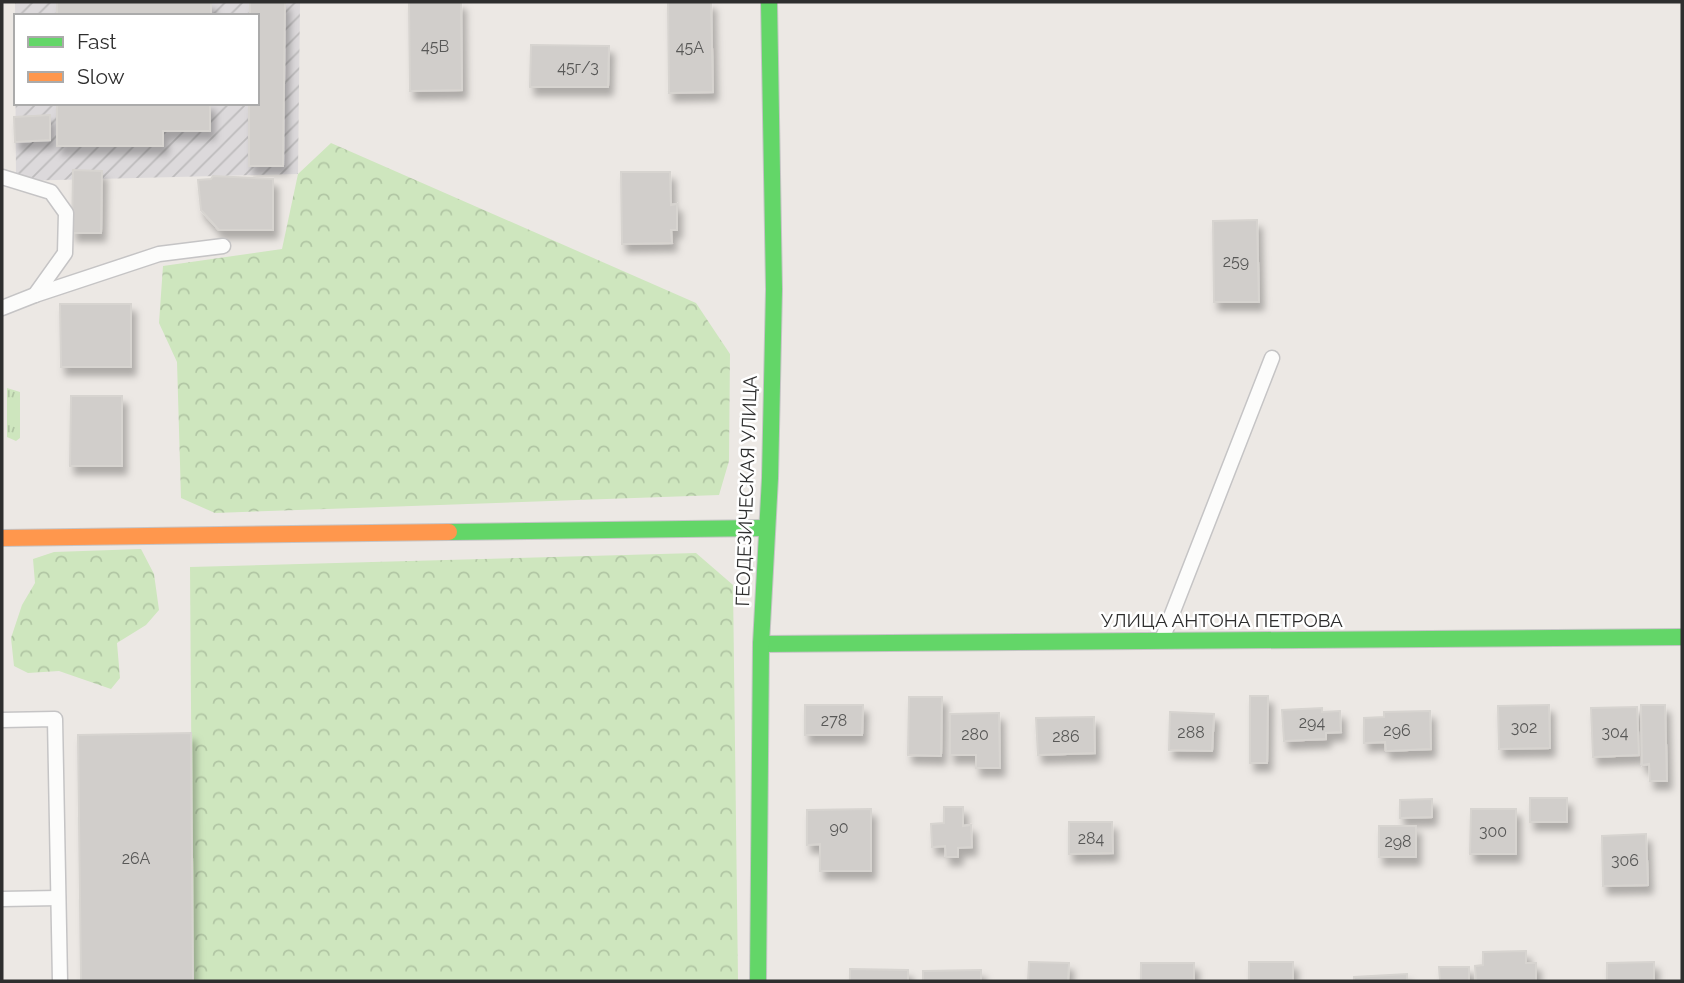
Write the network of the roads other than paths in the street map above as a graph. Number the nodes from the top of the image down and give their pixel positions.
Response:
1 (769, 2) edge
2 (2, 177) edge
3 (223, 246) dead end
4 (35, 295) junction
5 (2, 308) edge
6 (1272, 358) dead end
7 (765, 528) junction
8 (2, 538) edge
9 (1682, 637) edge
10 (1161, 642) junction
11 (761, 644) junction
12 (2, 720) edge
13 (58, 898) junction
14 (2, 899) edge
15 (60, 981) edge
16 (758, 981) edge

1 - 7 street, ГЕОДЕЗИЧЕСКАЯ УЛИЦА
2 - 4 lane
3 - 4 lane
4 - 5 lane
6 - 10 lane
7 - 8 street
7 - 11 street, ГЕОДЕЗИЧЕСКАЯ УЛИЦА
9 - 10 street, УЛИЦА АНТОНА ПЕТРОВА
10 - 11 street, УЛИЦА АНТОНА ПЕТРОВА
11 - 16 street, ГЕОДЕЗИЧЕСКАЯ УЛИЦА
12 - 13 lane
13 - 14 lane
13 - 15 lane

